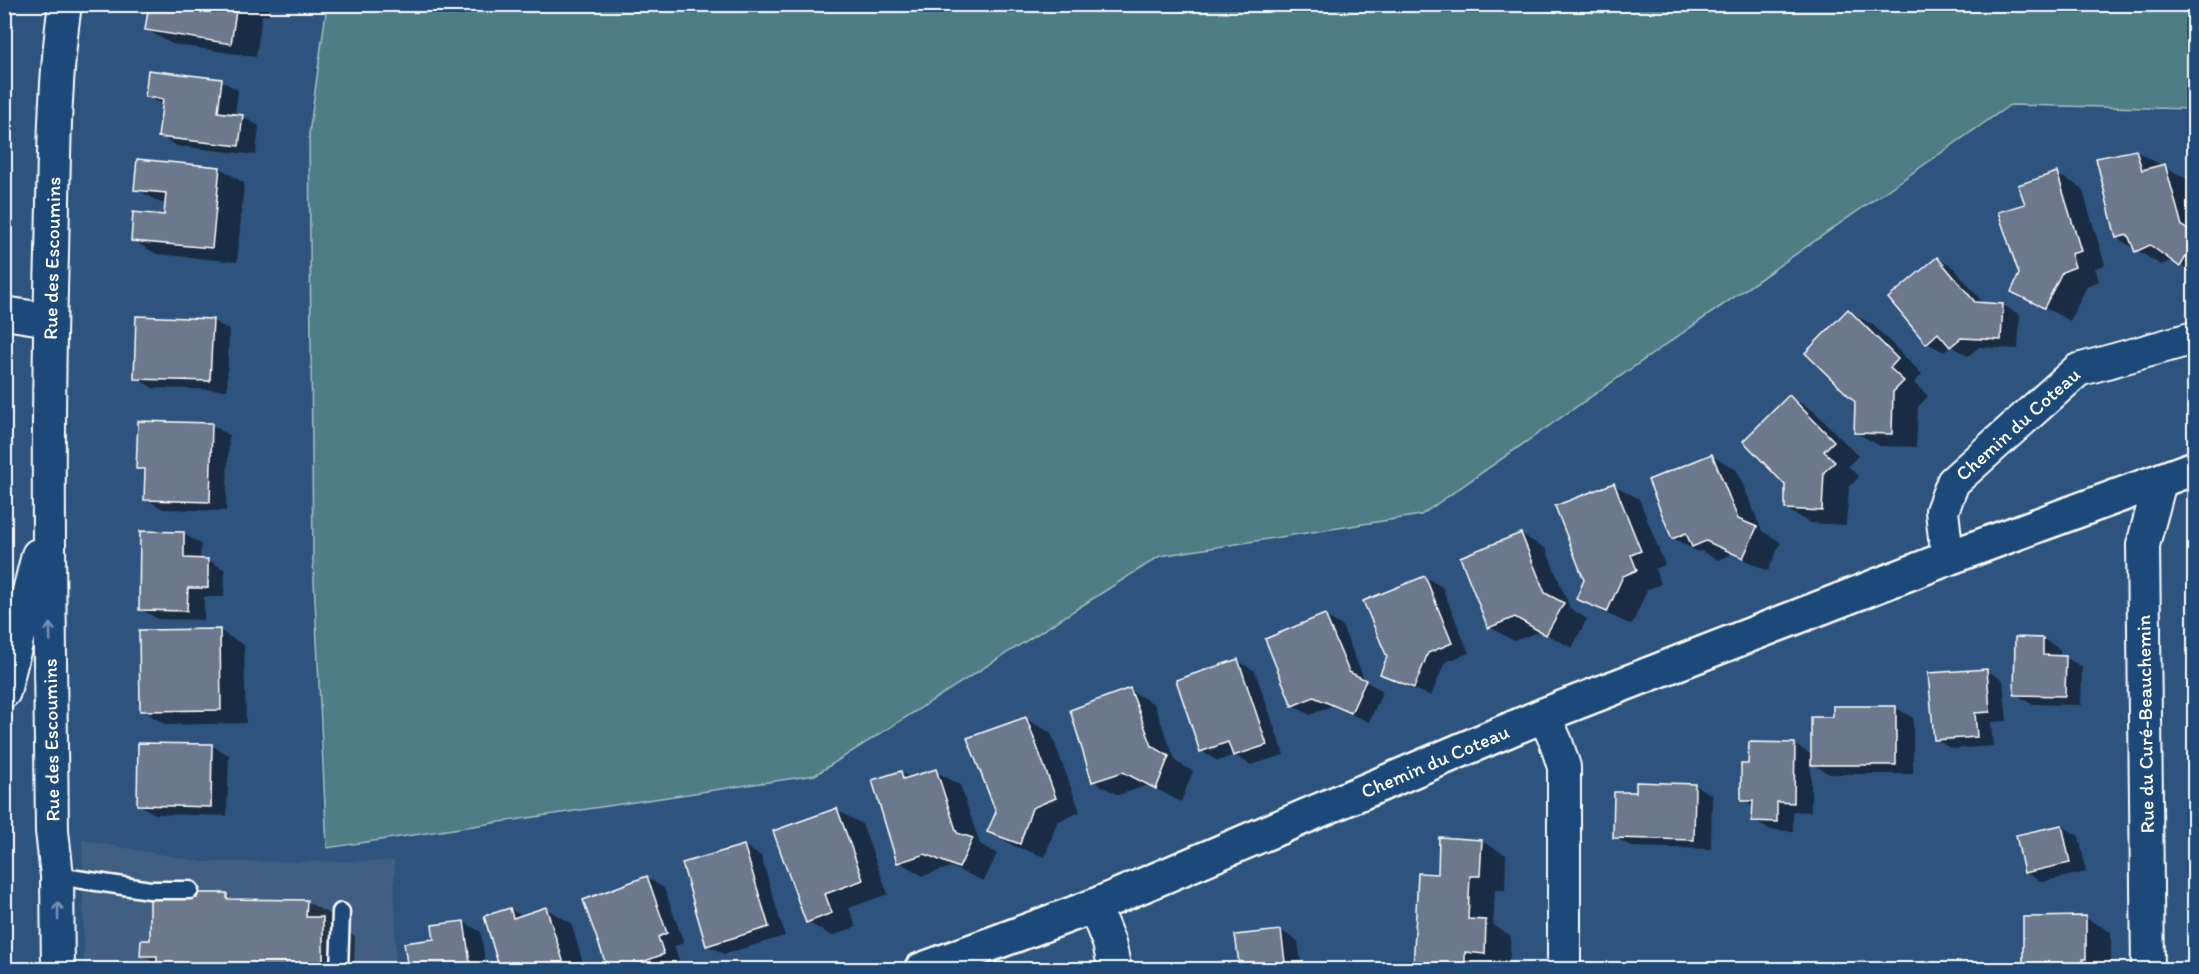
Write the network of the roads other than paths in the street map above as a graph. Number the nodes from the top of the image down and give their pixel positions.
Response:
1 (65, 4) edge
2 (4, 313) edge
3 (50, 320) junction
4 (2194, 338) edge
5 (2194, 468) edge
6 (2160, 482) junction
7 (49, 511) junction
8 (1951, 557) junction
9 (4, 692) edge
10 (1544, 715) junction
11 (57, 876) junction
12 (190, 890) dead end
13 (1094, 906) junction
14 (340, 912) dead end
15 (58, 969) edge
16 (339, 969) edge
17 (921, 969) edge
18 (1115, 969) edge
19 (1564, 969) edge
20 (2148, 969) edge

1 - 3 street, Rue des Escoumins
2 - 3 street
3 - 7 street, Rue des Escoumins
4 - 8 street, Chemin du Coteau
5 - 6 street, Chemin du Coteau
6 - 8 street, Chemin du Coteau
6 - 20 street, Rue du Curé-Beauchemin
7 - 9 street, Rue des Escoumins
11 -> 7 street, Rue des Escoumins
8 - 10 street, Chemin du Coteau
10 - 13 street, Chemin du Coteau
10 - 19 street
11 - 12 lane
15 -> 11 street, Rue des Escoumins
13 - 17 street, Chemin du Coteau
13 - 18 street
14 - 16 lane

